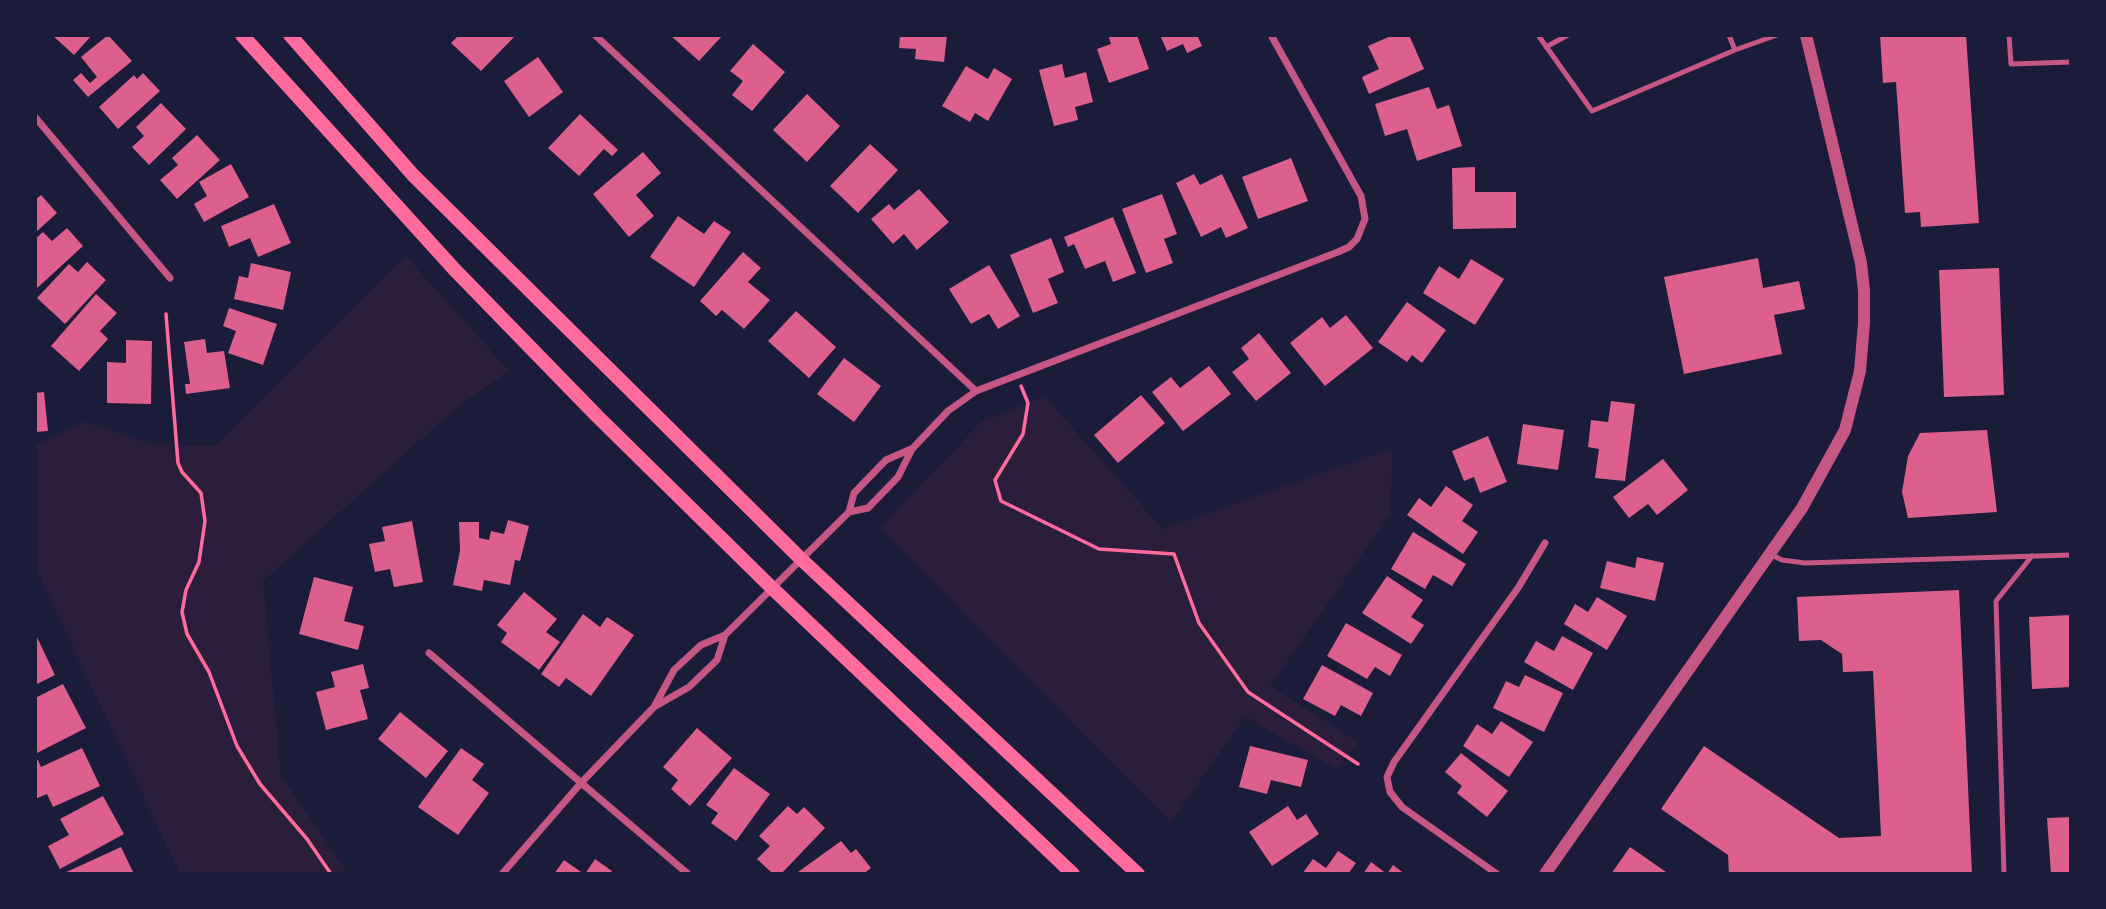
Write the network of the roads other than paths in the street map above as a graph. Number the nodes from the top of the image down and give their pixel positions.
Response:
1 (242, 35) edge
2 (290, 35) edge
3 (595, 35) edge
4 (1271, 35) edge
5 (1538, 35) edge
6 (1568, 35) edge
7 (1729, 35) edge
8 (1777, 35) edge
9 (1806, 35) edge
10 (2010, 35) edge
11 (1546, 47) junction
12 (1735, 50) junction
13 (2071, 62) edge
14 (35, 117) edge
15 (170, 278) dead end
16 (976, 391) junction
17 (912, 449) junction
18 (849, 512) junction
19 (1545, 543) dead end
20 (1770, 554) junction
21 (2071, 555) edge
22 (2032, 556) junction
23 (802, 559) junction
24 (772, 587) junction
25 (726, 635) junction
26 (429, 653) dead end
27 (654, 707) junction
28 (581, 783) junction
29 (502, 874) edge
30 (688, 874) edge
31 (1073, 874) edge
32 (1138, 874) edge
33 (1497, 874) edge
34 (1545, 874) edge
35 (2004, 874) edge

1 - 24 main road
2 - 23 main road
3 - 16 street
4 - 16 street
5 - 11 lane
6 - 11 lane
7 - 12 lane
8 - 12 lane
9 - 20 street
10 - 13 lane
11 - 12 lane
14 - 15 street
16 - 17 street
17 - 18 street
17 - 18 street
18 - 23 street
19 - 33 street
20 - 22 lane
20 - 34 street
21 - 22 lane
22 - 35 lane
23 - 24 street
23 - 32 main road
24 - 25 street
24 - 31 main road
25 - 27 street
25 - 27 street
26 - 28 street
27 - 28 street
28 - 29 street
28 - 30 street

